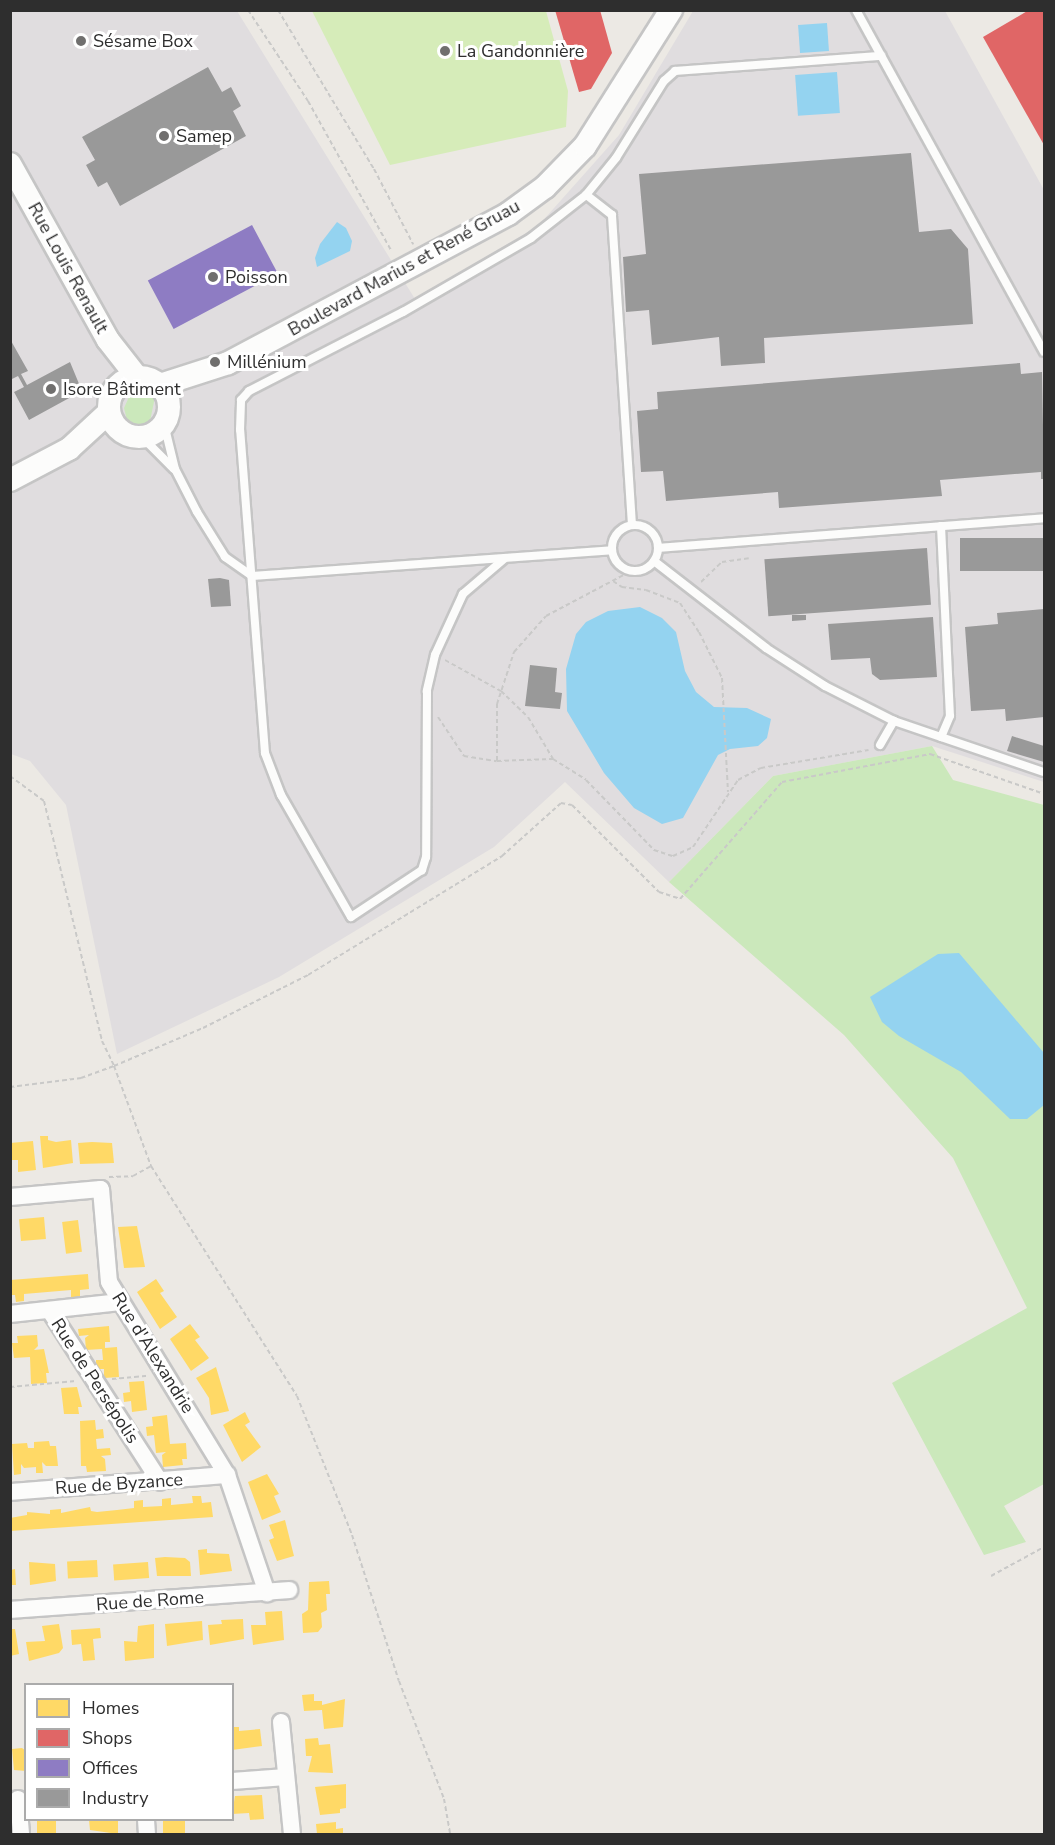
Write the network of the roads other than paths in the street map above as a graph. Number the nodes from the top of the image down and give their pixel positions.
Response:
1 (671, 10) edge
2 (856, 10) edge
3 (881, 56) junction
4 (10, 164) edge
5 (17, 189) edge
6 (586, 195) junction
7 (108, 340) junction
8 (1044, 352) edge
9 (228, 363) junction
10 (137, 377) junction
11 (160, 385) junction
12 (116, 387) junction
13 (110, 412) junction
14 (167, 417) junction
15 (133, 435) junction
16 (69, 449) junction
17 (174, 469) junction
18 (10, 480) edge
19 (1044, 518) edge
20 (632, 525) junction
21 (941, 525) junction
22 (658, 548) junction
23 (612, 550) junction
24 (504, 559) junction
25 (654, 561) junction
26 (252, 576) junction
27 (894, 721) junction
28 (941, 737) junction
29 (880, 745) road end
30 (1044, 772) edge
31 (10, 1197) edge
32 (120, 1302) junction
33 (50, 1311) junction
34 (10, 1314) edge
35 (227, 1475) junction
36 (160, 1482) junction
37 (10, 1492) edge
38 (289, 1590) dead end
39 (267, 1593) junction
40 (10, 1610) edge
41 (281, 1722) dead end
42 (286, 1777) junction
43 (234, 1781) edge
44 (18, 1799) edge
45 (21, 1834) edge
46 (292, 1834) edge

1 - 9 main road, Boulevard Marius et René Gruau
2 - 3 lane
3 - 6 lane
3 - 8 lane
4 - 5 main road, Rue Louis Renault
5 - 7 main road, Rue Louis Renault
6 - 20 lane
6 - 26 lane
7 - 10 main road, Rue Louis Renault
7 - 12 main road, Rue Louis Renault
9 - 11 main road, Boulevard Marius et René Gruau
9 - 14 main road, Boulevard Marius et René Gruau
10 - 11 main road
10 - 12 main road
11 - 14 main road
12 - 13 main road
13 - 15 main road
13 - 16 main road
14 - 15 main road
14 - 17 lane
15 - 16 main road
15 - 17 lane
16 - 18 main road
17 - 26 lane
19 - 21 lane
20 - 22 lane
20 - 23 lane
21 - 22 lane
21 - 28 lane
22 - 25 lane
23 - 24 lane
23 - 25 lane
24 - 26 lane
24 - 26 lane
25 - 27 lane
27 - 28 lane
27 - 29 lane
28 - 30 lane
31 - 32 street, Rue d'Alexandrie
32 - 33 street
32 - 35 street, Rue d'Alexandrie
33 - 34 street
33 - 36 street, Rue de Persépolis
35 - 36 street, Rue de Byzance
35 - 39 street, Rue d'Alexandrie
36 - 37 street, Rue de Byzance
38 - 39 street, Rue de Rome
39 - 40 street, Rue de Rome
41 - 42 street
42 - 43 street
42 - 46 street
44 - 45 street

